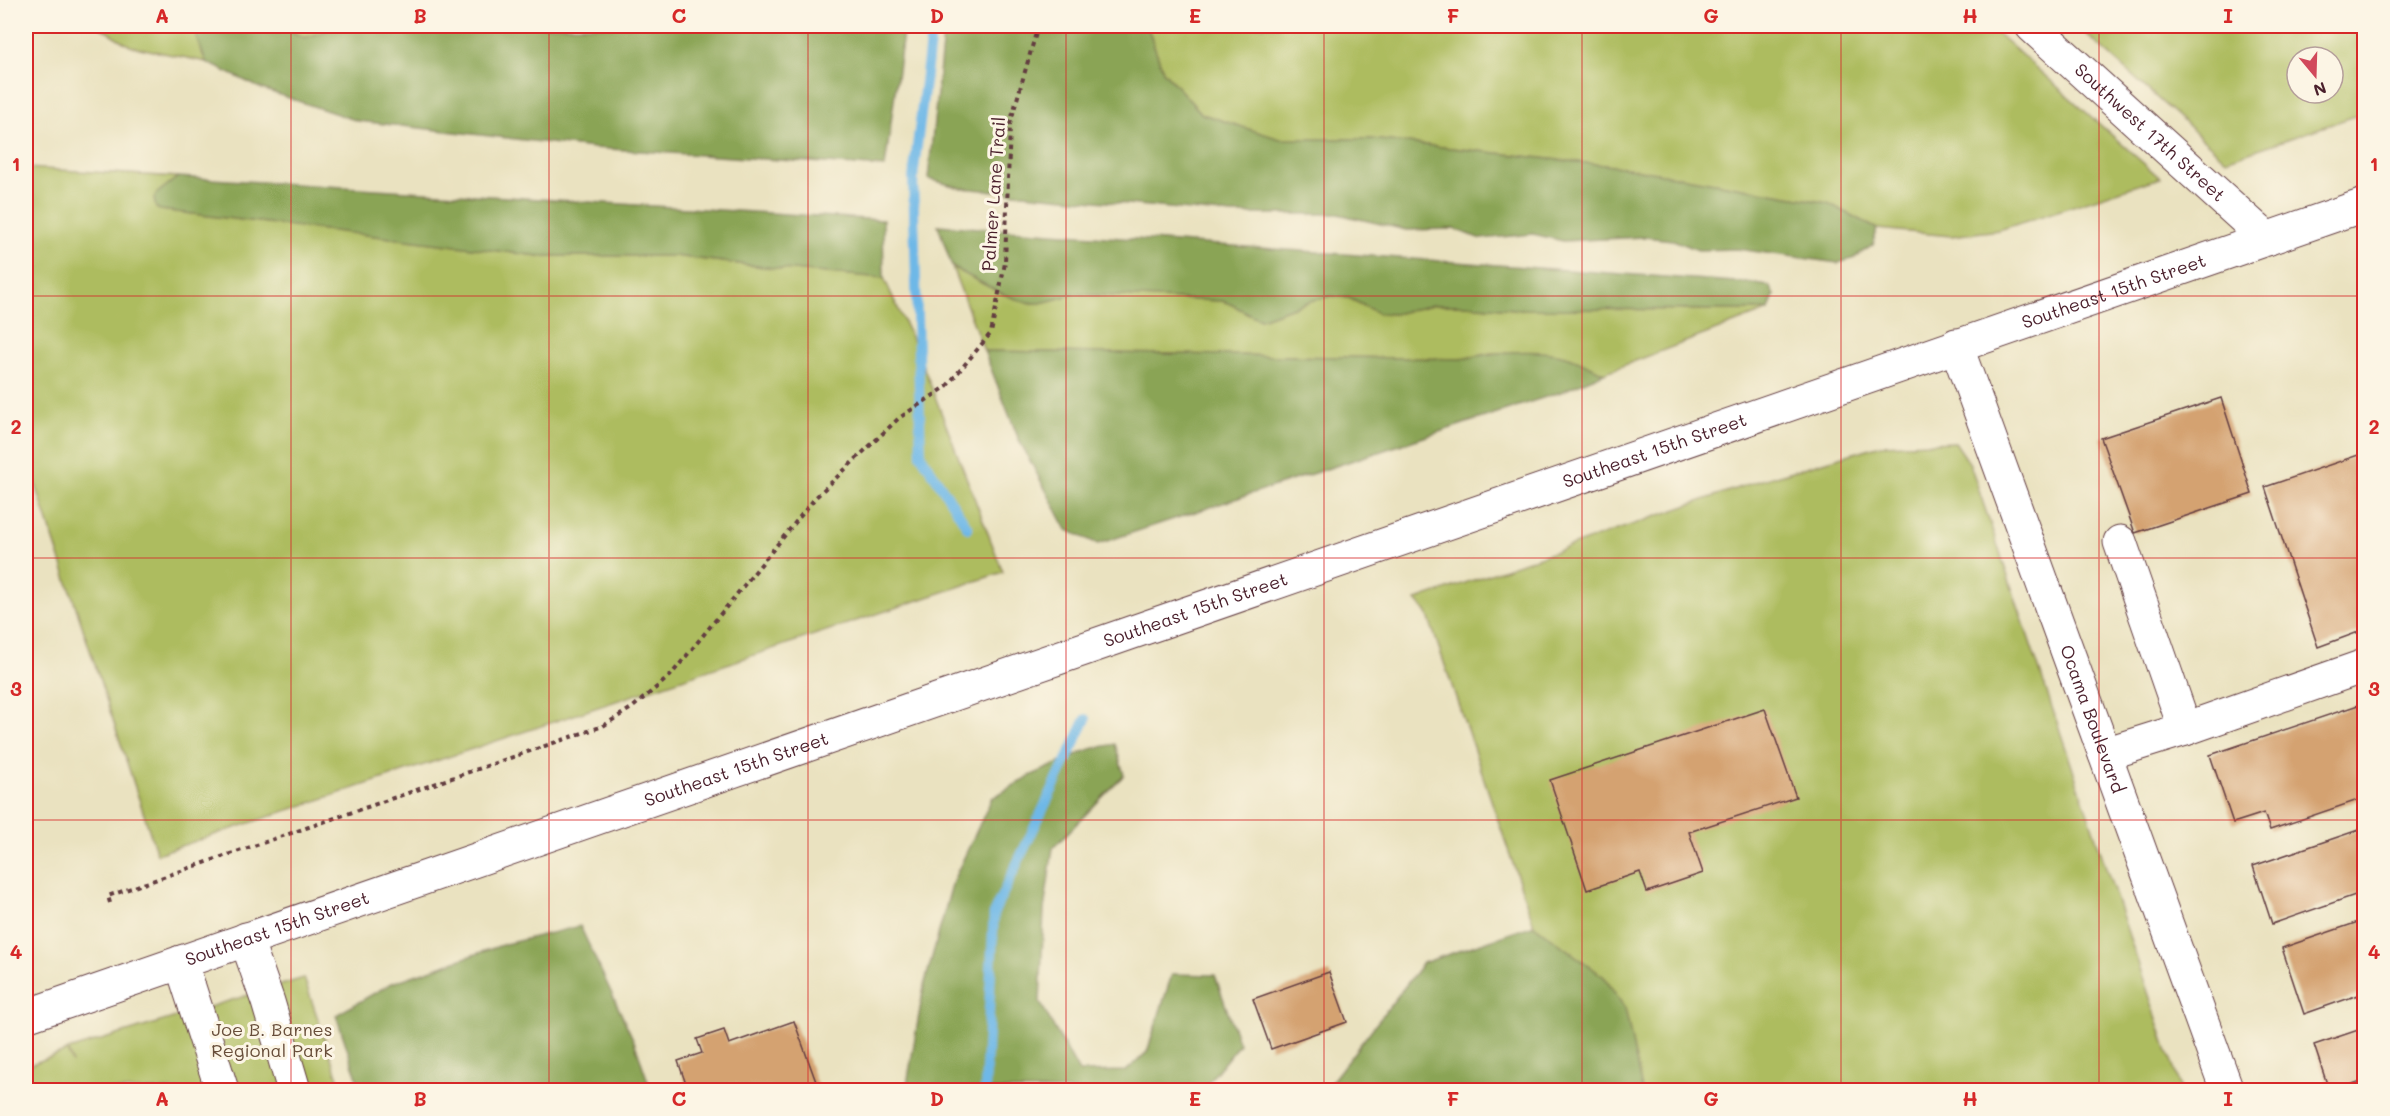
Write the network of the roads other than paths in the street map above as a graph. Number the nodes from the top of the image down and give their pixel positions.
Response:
1 (2032, 26) edge
2 (2364, 205) edge
3 (2267, 239) junction
4 (1956, 345) junction
5 (2120, 542) dead end
6 (2364, 666) edge
7 (2185, 729) junction
8 (2105, 754) junction
9 (246, 939) junction
10 (181, 962) junction
11 (26, 1016) edge
12 (222, 1090) edge
13 (294, 1090) edge
14 (2228, 1090) edge

1 - 3 main road, Southwest 17th Street
2 - 3 main road, Southeast 15th Street
3 - 4 main road, Southeast 15th Street
4 - 8 main road, Ocama Boulevard
4 - 9 main road, Southeast 15th Street
5 - 7 main road
6 - 7 main road
7 - 8 main road
8 - 14 main road, Ocama Boulevard
9 - 10 main road, Southeast 15th Street
9 - 13 main road
10 - 11 main road, Southeast 15th Street
10 - 12 main road

